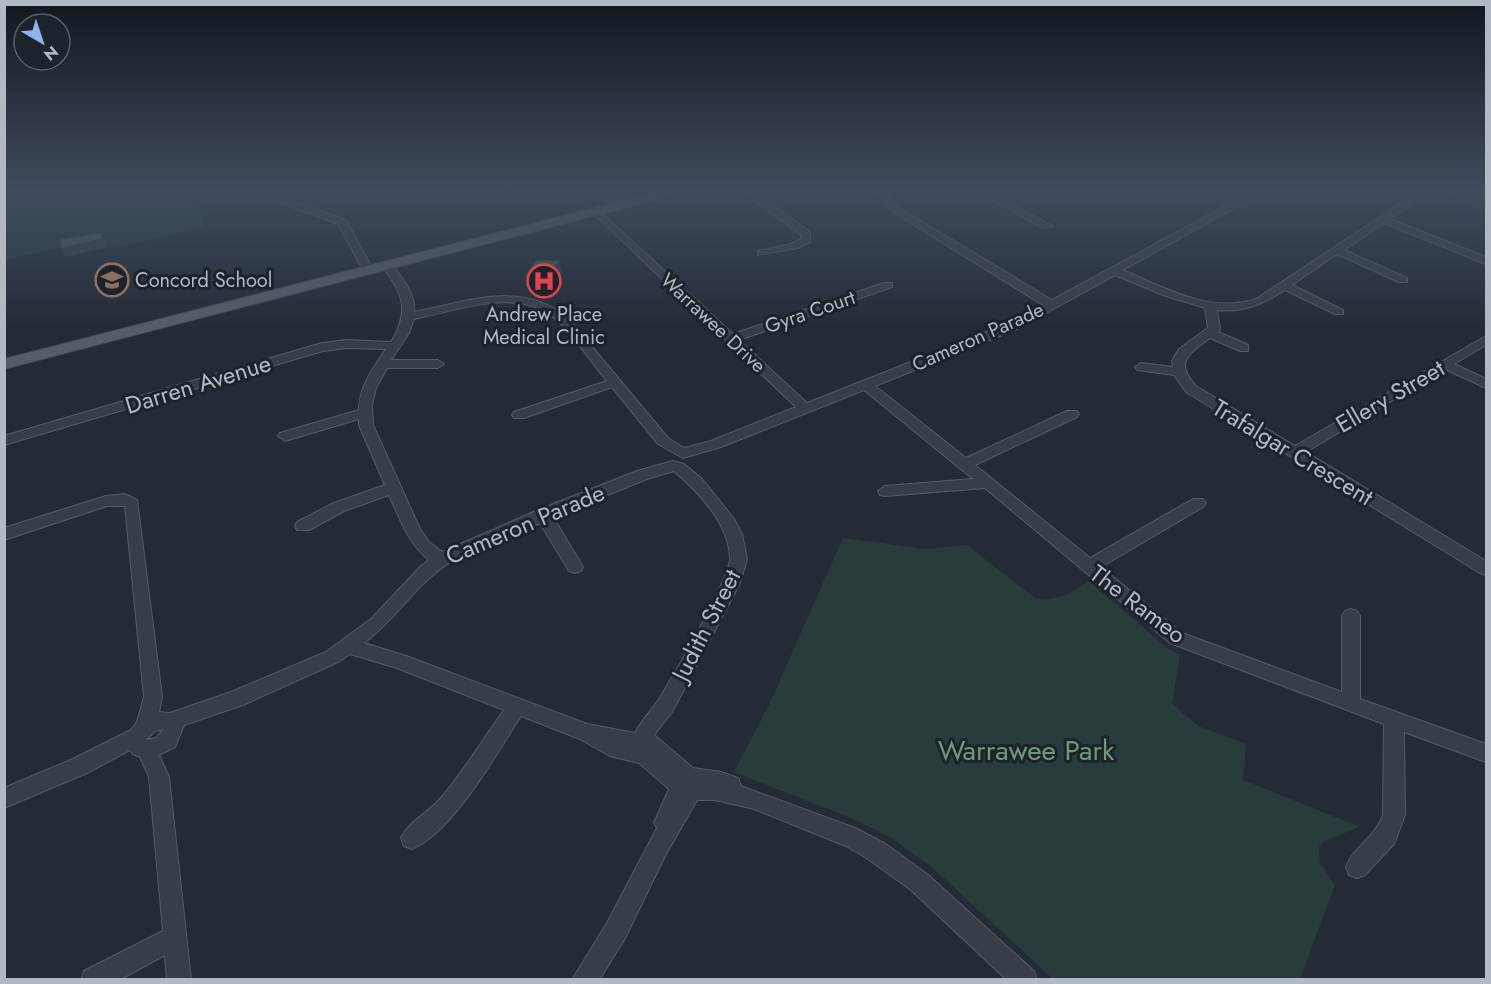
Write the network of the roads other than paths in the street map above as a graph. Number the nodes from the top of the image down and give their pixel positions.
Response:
1 (350, 236) edge
2 (500, 236) edge
3 (622, 236) edge
4 (806, 236) edge
5 (939, 236) edge
6 (1179, 236) edge
7 (1357, 236) edge
8 (1424, 236) edge
9 (1336, 250) junction
10 (762, 253) dead end
11 (1486, 261) edge
12 (387, 265) junction
13 (368, 270) junction
14 (1117, 270) junction
15 (1403, 280) dead end
16 (888, 285) dead end
17 (1284, 285) junction
18 (1052, 305) junction
19 (1210, 305) junction
20 (1338, 312) dead end
21 (409, 316) junction
22 (1210, 333) junction
23 (731, 339) junction
24 (1486, 340) edge
25 (394, 346) junction
26 (1244, 348) dead end
27 (4, 364) edge
28 (381, 364) junction
29 (438, 364) dead end
30 (1444, 364) junction
31 (1141, 367) dead end
32 (1179, 372) junction
33 (615, 382) junction
34 (868, 384) junction
35 (1486, 384) edge
36 (805, 409) junction
37 (364, 413) junction
38 (1072, 414) dead end
39 (519, 415) dead end
40 (285, 436) dead end
41 (4, 441) edge
42 (1294, 453) junction
43 (678, 459) junction
44 (965, 464) junction
45 (988, 483) junction
46 (393, 488) junction
47 (885, 491) dead end
48 (1198, 503) dead end
49 (543, 514) junction
50 (303, 526) dead end
51 (4, 534) edge
52 (440, 560) junction
53 (575, 567) dead end
54 (1088, 567) junction
55 (1486, 569) edge
56 (1351, 616) dead end
57 (363, 634) junction
58 (348, 646) junction
59 (400, 661) junction
60 (153, 697) junction
61 (1351, 703) junction
62 (517, 707) junction
63 (1394, 719) junction
64 (169, 729) junction
65 (142, 740) junction
66 (645, 746) junction
67 (1486, 753) edge
68 (159, 777) junction
69 (689, 785) junction
70 (4, 798) edge
71 (412, 838) dead end
72 (1357, 867) dead end
73 (175, 937) junction
74 (93, 980) edge
75 (179, 980) edge
76 (584, 980) edge
77 (1025, 980) edge

1 - 13 street
2 - 12 main road
3 - 23 street, Warrawee Drive
4 - 10 street
5 - 18 street
6 - 14 street, Cameron Parade
7 - 9 street
8 - 11 street
9 - 15 street
9 - 17 street
12 - 13 main road
12 - 21 street
13 - 27 main road
14 - 18 street, Cameron Parade
14 - 19 street
16 - 23 street, Gyra Court
17 - 19 street
17 - 20 street
18 - 34 street, Cameron Parade
19 - 22 street
21 - 25 street
21 - 33 street, Judith Street
22 - 26 street
22 - 32 street
23 - 36 street, Warrawee Drive
24 - 30 street, Ellery Street
25 - 28 street
25 - 41 street, Darren Avenue
28 - 29 street
28 - 37 street
30 - 35 street
30 - 42 street, Ellery Street
31 - 32 street
32 - 42 street, Trafalgar Crescent
33 - 39 street
33 - 43 street, Judith Street
34 - 36 street, Cameron Parade
34 - 44 street, The Rameo
36 - 43 street, Cameron Parade
37 - 40 street
37 - 46 street
38 - 44 street
42 - 55 street, Trafalgar Crescent
43 - 49 street, Cameron Parade
43 - 66 street, Judith Street
44 - 45 street, The Rameo
45 - 47 street
45 - 54 street, The Rameo
46 - 50 street
46 - 52 street
48 - 54 street
49 - 52 street, Cameron Parade
49 - 53 street
51 - 60 street
52 - 57 street, Cameron Parade
54 - 61 street, The Rameo
56 - 61 street
57 - 58 street, Cameron Parade
57 - 59 street
58 - 59 street
58 - 64 street, Cameron Parade
59 - 62 street
60 - 64 street
60 - 65 street
61 - 63 street, The Rameo
62 - 66 street
62 - 71 street
63 - 67 street, The Rameo
63 - 72 street
64 - 65 street, Cameron Parade
64 - 68 street
65 - 68 street
65 - 70 street
66 - 69 street
68 - 73 street
69 - 76 street
69 - 77 street
73 - 74 street
73 - 75 street

